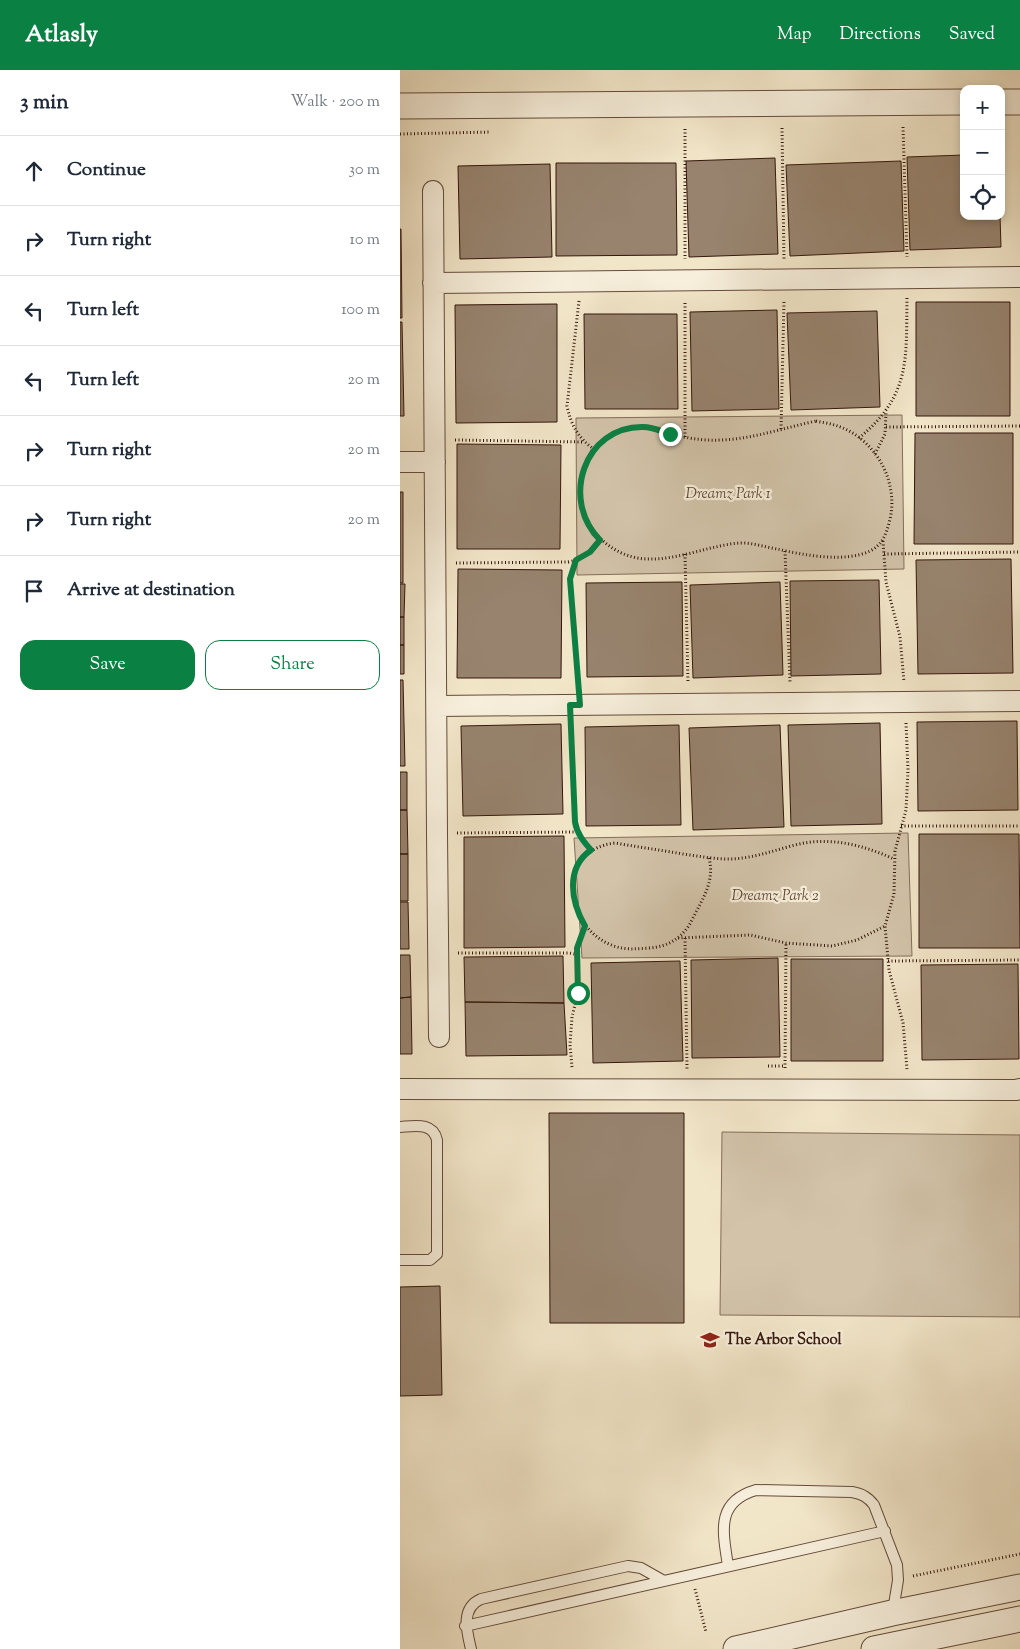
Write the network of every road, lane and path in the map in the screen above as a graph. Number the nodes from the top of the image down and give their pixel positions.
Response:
1 (960, 102) edge
2 (1005, 102) edge
3 (1020, 102) edge
4 (400, 106) edge
5 (433, 191) dead end
6 (1020, 277) edge
7 (582, 282) junction
8 (434, 283) junction
9 (886, 411) dead end
10 (1020, 426) edge
11 (886, 427) junction
12 (435, 440) junction
13 (584, 442) junction
14 (594, 450) junction
15 (876, 454) junction
16 (400, 462) edge
17 (435, 462) junction
18 (600, 540) junction
19 (882, 540) junction
20 (785, 551) junction
21 (1020, 552) edge
22 (685, 554) junction
23 (884, 554) junction
24 (576, 560) junction
25 (436, 563) junction
26 (1020, 701) edge
27 (906, 702) junction
28 (790, 703) junction
29 (688, 704) junction
30 (575, 705) junction
31 (437, 706) junction
32 (901, 826) junction
33 (1020, 826) edge
34 (577, 832) junction
35 (437, 834) junction
36 (591, 850) junction
37 (709, 858) junction
38 (894, 859) junction
39 (585, 926) junction
40 (885, 926) junction
41 (678, 938) junction
42 (685, 938) junction
43 (786, 943) junction
44 (577, 948) junction
45 (438, 953) junction
46 (1020, 960) edge
47 (888, 961) junction
48 (439, 1037) dead end
49 (572, 1067) dead end
50 (400, 1089) edge
51 (1020, 1089) edge
52 (687, 1090) junction
53 (785, 1091) junction
54 (908, 1091) junction
55 (400, 1126) edge
56 (400, 1260) edge
57 (885, 1531) junction
58 (1020, 1554) edge
59 (728, 1566) junction
60 (692, 1574) junction
61 (898, 1580) junction
62 (664, 1581) junction
63 (1020, 1587) edge
64 (892, 1613) junction
65 (1020, 1619) edge
66 (465, 1626) junction
67 (706, 1632) dead end
68 (471, 1649) edge
69 (736, 1649) edge
70 (874, 1649) edge

1 - 4 street
2 - 3 street
5 - 8 street
6 - 7 street
7 - 8 street
7 - 13 path
8 - 12 street
9 - 11 path
10 - 11 path
11 - 15 path
12 - 13 path
12 - 17 street
13 - 14 path
14 - 15 path
14 - 18 path
15 - 19 path
16 - 17 street
17 - 25 street
18 - 22 path
18 - 24 path
19 - 20 path
19 - 23 path
20 - 22 path
20 - 28 path
21 - 23 path
22 - 29 path
23 - 27 path
24 - 25 path
24 - 30 path
25 - 31 street
26 - 27 street
27 - 28 street
27 - 32 path
28 - 29 street
29 - 30 street
30 - 31 street
30 - 34 path
31 - 35 street
32 - 33 path
32 - 38 path
34 - 35 path
34 - 36 path
35 - 45 street
36 - 37 path
36 - 39 path
37 - 38 path
37 - 41 path
38 - 40 path
39 - 41 path
39 - 44 path
40 - 43 path
40 - 47 path
41 - 42 path
42 - 43 path
42 - 52 path
43 - 53 path
44 - 45 path
44 - 49 path
45 - 48 street
46 - 47 path
47 - 54 path
50 - 52 street
51 - 54 street
52 - 53 street
53 - 54 street
55 - 56 lane
57 - 59 lane
57 - 59 lane
57 - 61 lane
58 - 61 path
59 - 60 lane
60 - 62 lane
60 - 67 path
61 - 64 lane
62 - 66 lane
62 - 66 lane
63 - 64 street
64 - 69 street
65 - 70 street
66 - 68 lane

